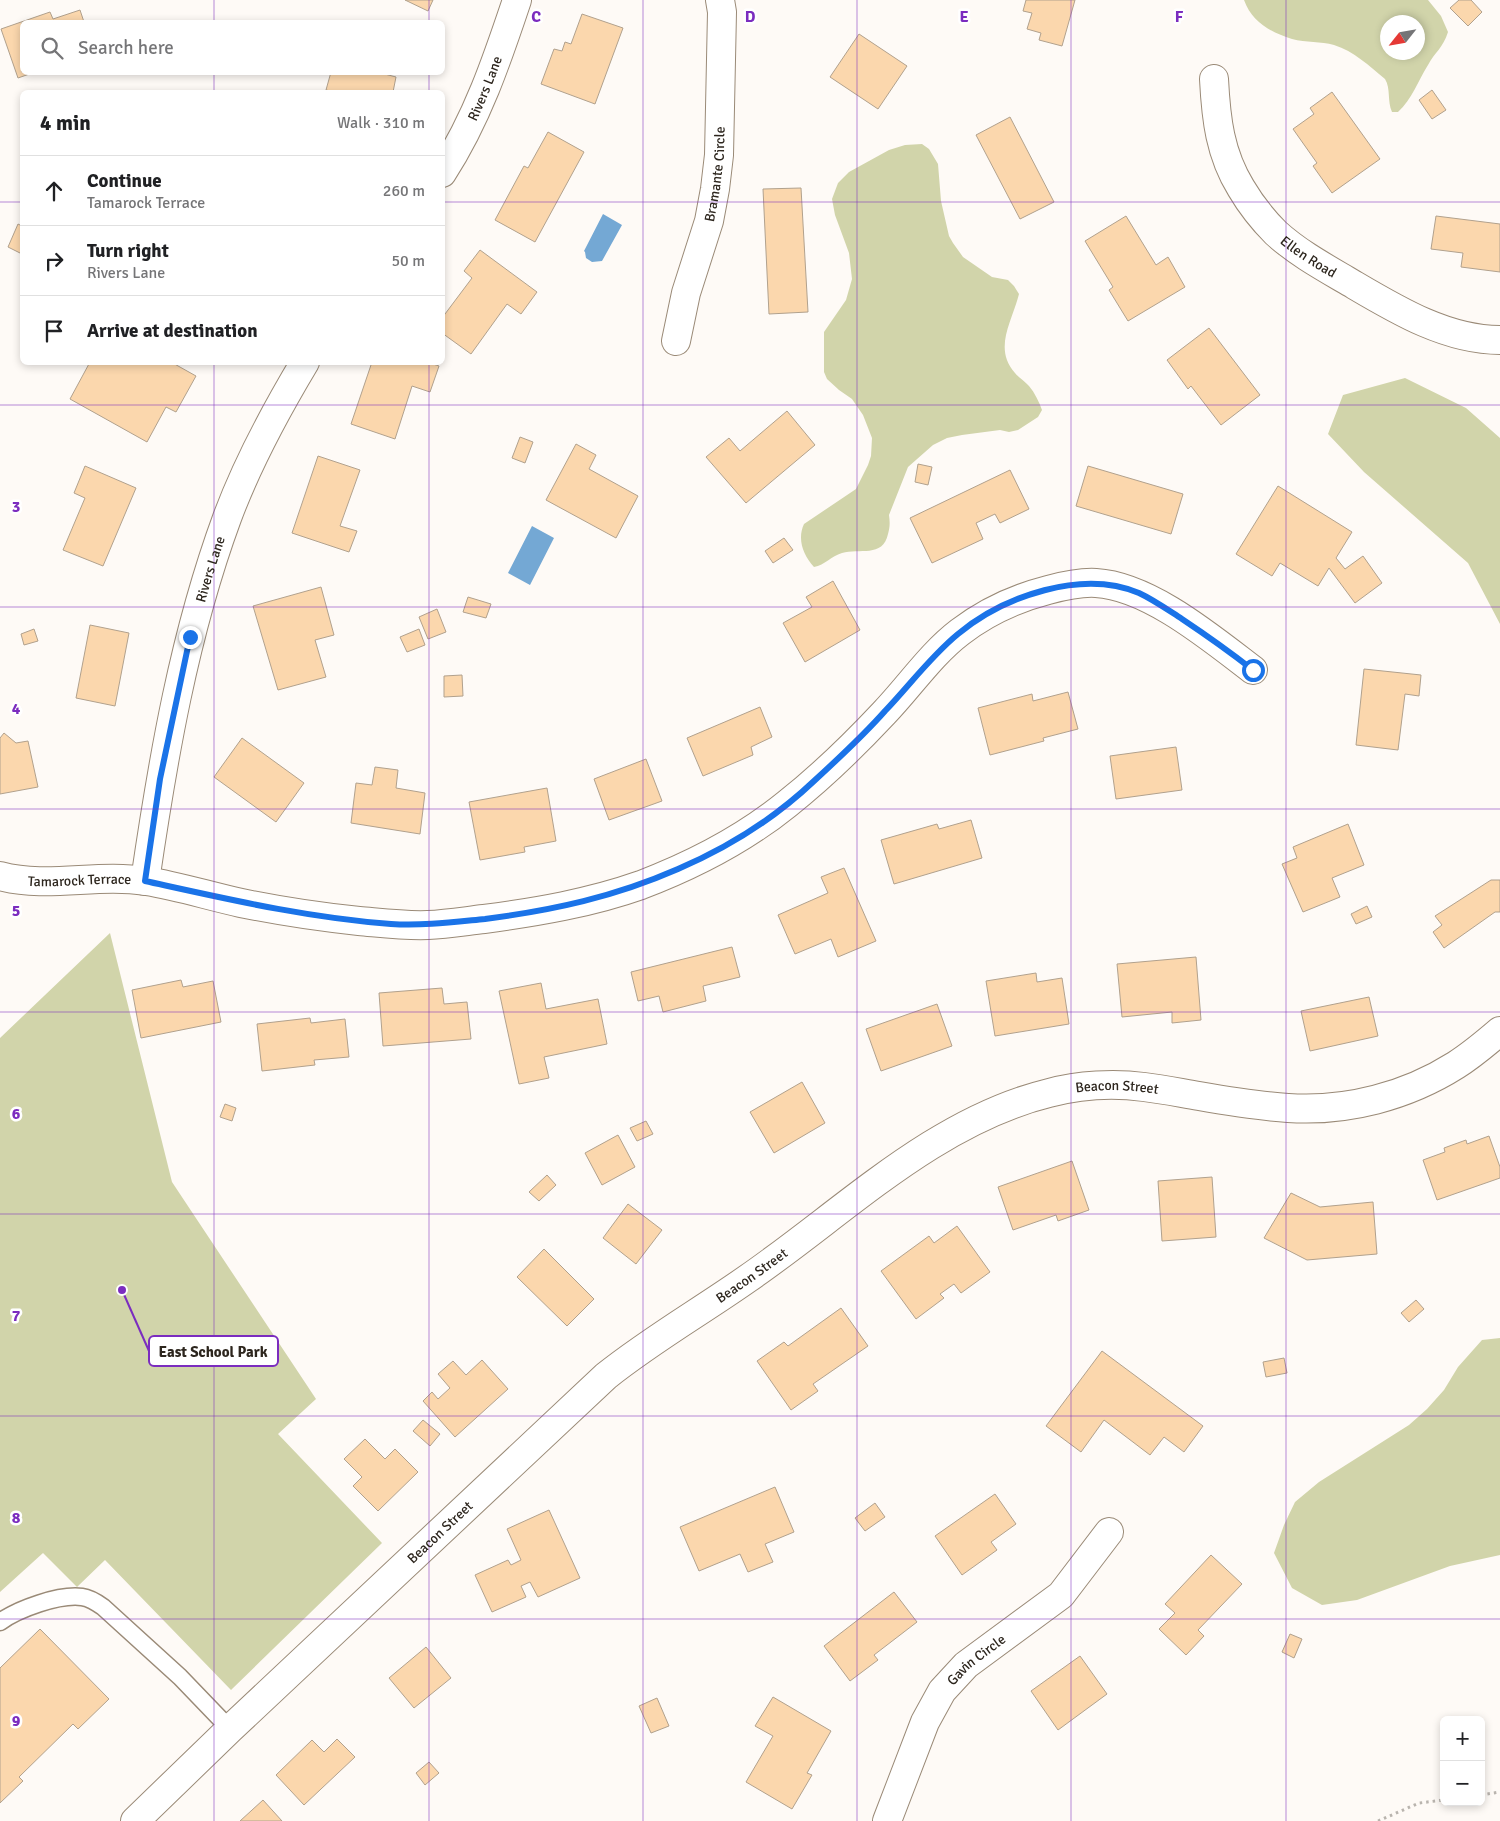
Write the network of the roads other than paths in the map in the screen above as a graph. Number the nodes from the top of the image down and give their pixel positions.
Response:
1 (517, 0) edge
2 (720, 0) edge
3 (1214, 79) dead end
4 (445, 168) edge
5 (1500, 340) edge
6 (676, 341) dead end
7 (303, 365) edge
8 (1253, 670) dead end
9 (0, 876) edge
10 (145, 881) junction
11 (1500, 1031) edge
12 (1109, 1532) dead end
13 (0, 1622) edge
14 (230, 1729) junction
15 (134, 1821) edge
16 (887, 1821) edge

1 - 4 street, Rivers Lane
2 - 6 street, Bramante Circle
3 - 5 street, Ellen Road
7 - 10 street, Rivers Lane
8 - 10 street, Tamarock Terrace
9 - 10 street, Tamarock Terrace
11 - 14 street, Beacon Street
12 - 16 street, Gavin Circle
13 - 14 lane
14 - 15 street, Beacon Street

